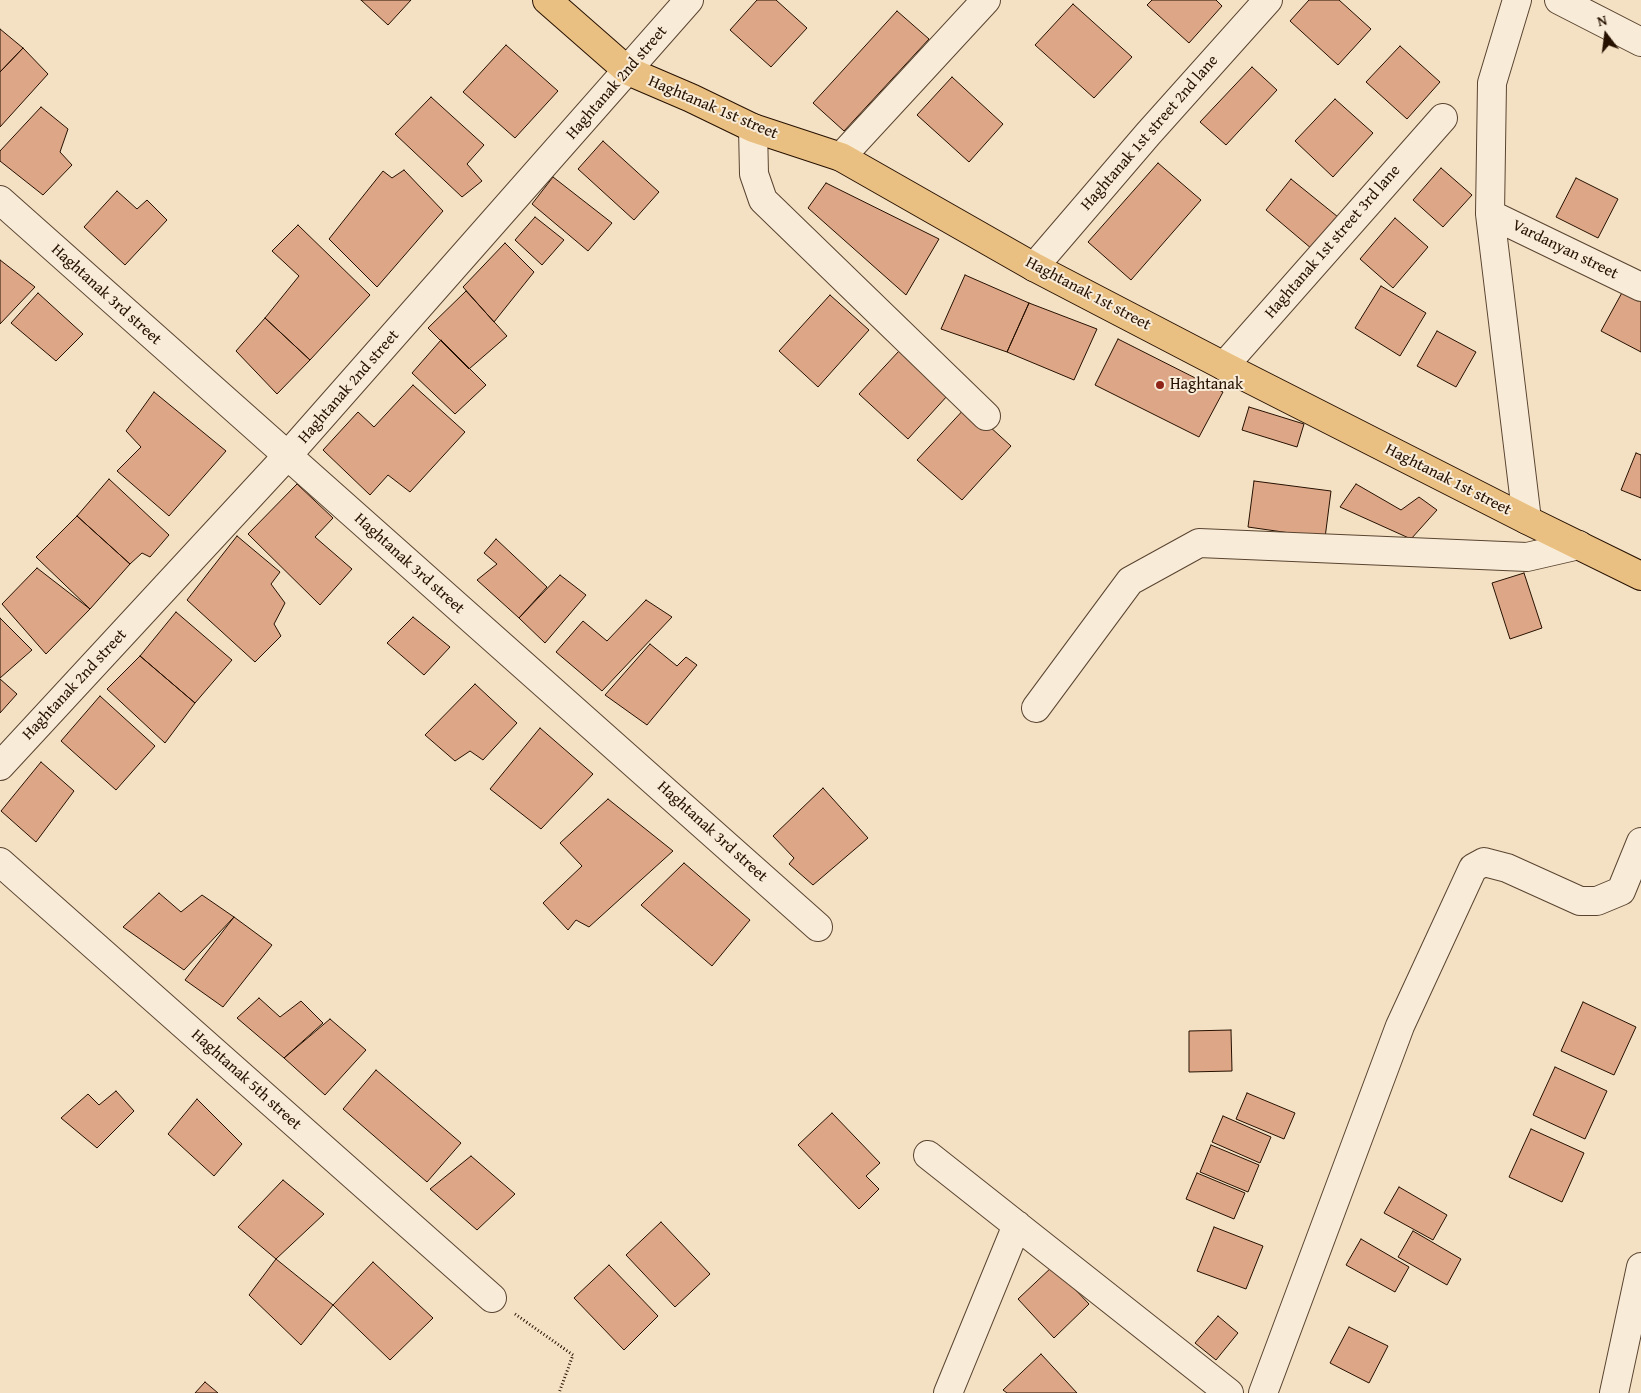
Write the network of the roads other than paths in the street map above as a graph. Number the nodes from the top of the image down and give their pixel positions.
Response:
1 (547, 0) edge
2 (689, 0) edge
3 (986, 0) edge
4 (1268, 0) edge
5 (1517, 0) edge
6 (1559, 0) edge
7 (1641, 42) edge
8 (628, 71) junction
9 (1443, 118) dead end
10 (753, 128) junction
11 (841, 157) junction
12 (0, 200) edge
13 (1490, 214) junction
14 (1034, 266) junction
15 (1641, 287) edge
16 (1224, 366) junction
17 (986, 416) dead end
18 (288, 456) junction
19 (1527, 520) junction
20 (1578, 545) junction
21 (1641, 576) edge
22 (1036, 708) dead end
23 (0, 766) edge
24 (1641, 842) edge
25 (0, 862) edge
26 (818, 927) dead end
27 (928, 1155) dead end
28 (1017, 1226) junction
29 (1641, 1267) edge
30 (492, 1298) road end
31 (948, 1393) edge
32 (1228, 1393) edge
33 (1263, 1393) edge
34 (1614, 1393) edge

1 - 8 main road, Haghtanak 1st street
2 - 8 street, Haghtanak 2nd street
3 - 11 street
4 - 14 street, Haghtanak 1st street 2nd lane
5 - 13 street
6 - 7 street
8 - 10 main road, Haghtanak 1st street
8 - 18 street, Haghtanak 2nd street
9 - 16 street, Haghtanak 1st street 3rd lane
10 - 11 main road, Haghtanak 1st street
10 - 17 street
11 - 14 main road, Haghtanak 1st street
12 - 18 street, Haghtanak 3rd street
13 - 15 street, Vardanyan street
13 - 19 street
14 - 16 main road, Haghtanak 1st street
16 - 19 main road, Haghtanak 1st street
18 - 23 street, Haghtanak 2nd street
18 - 26 street, Haghtanak 3rd street
19 - 20 main road, Haghtanak 1st street
20 - 21 main road, Haghtanak 1st street
20 - 22 street
24 - 33 street
25 - 30 street, Haghtanak 5th street
27 - 28 street
28 - 31 street
28 - 32 street
29 - 34 street

